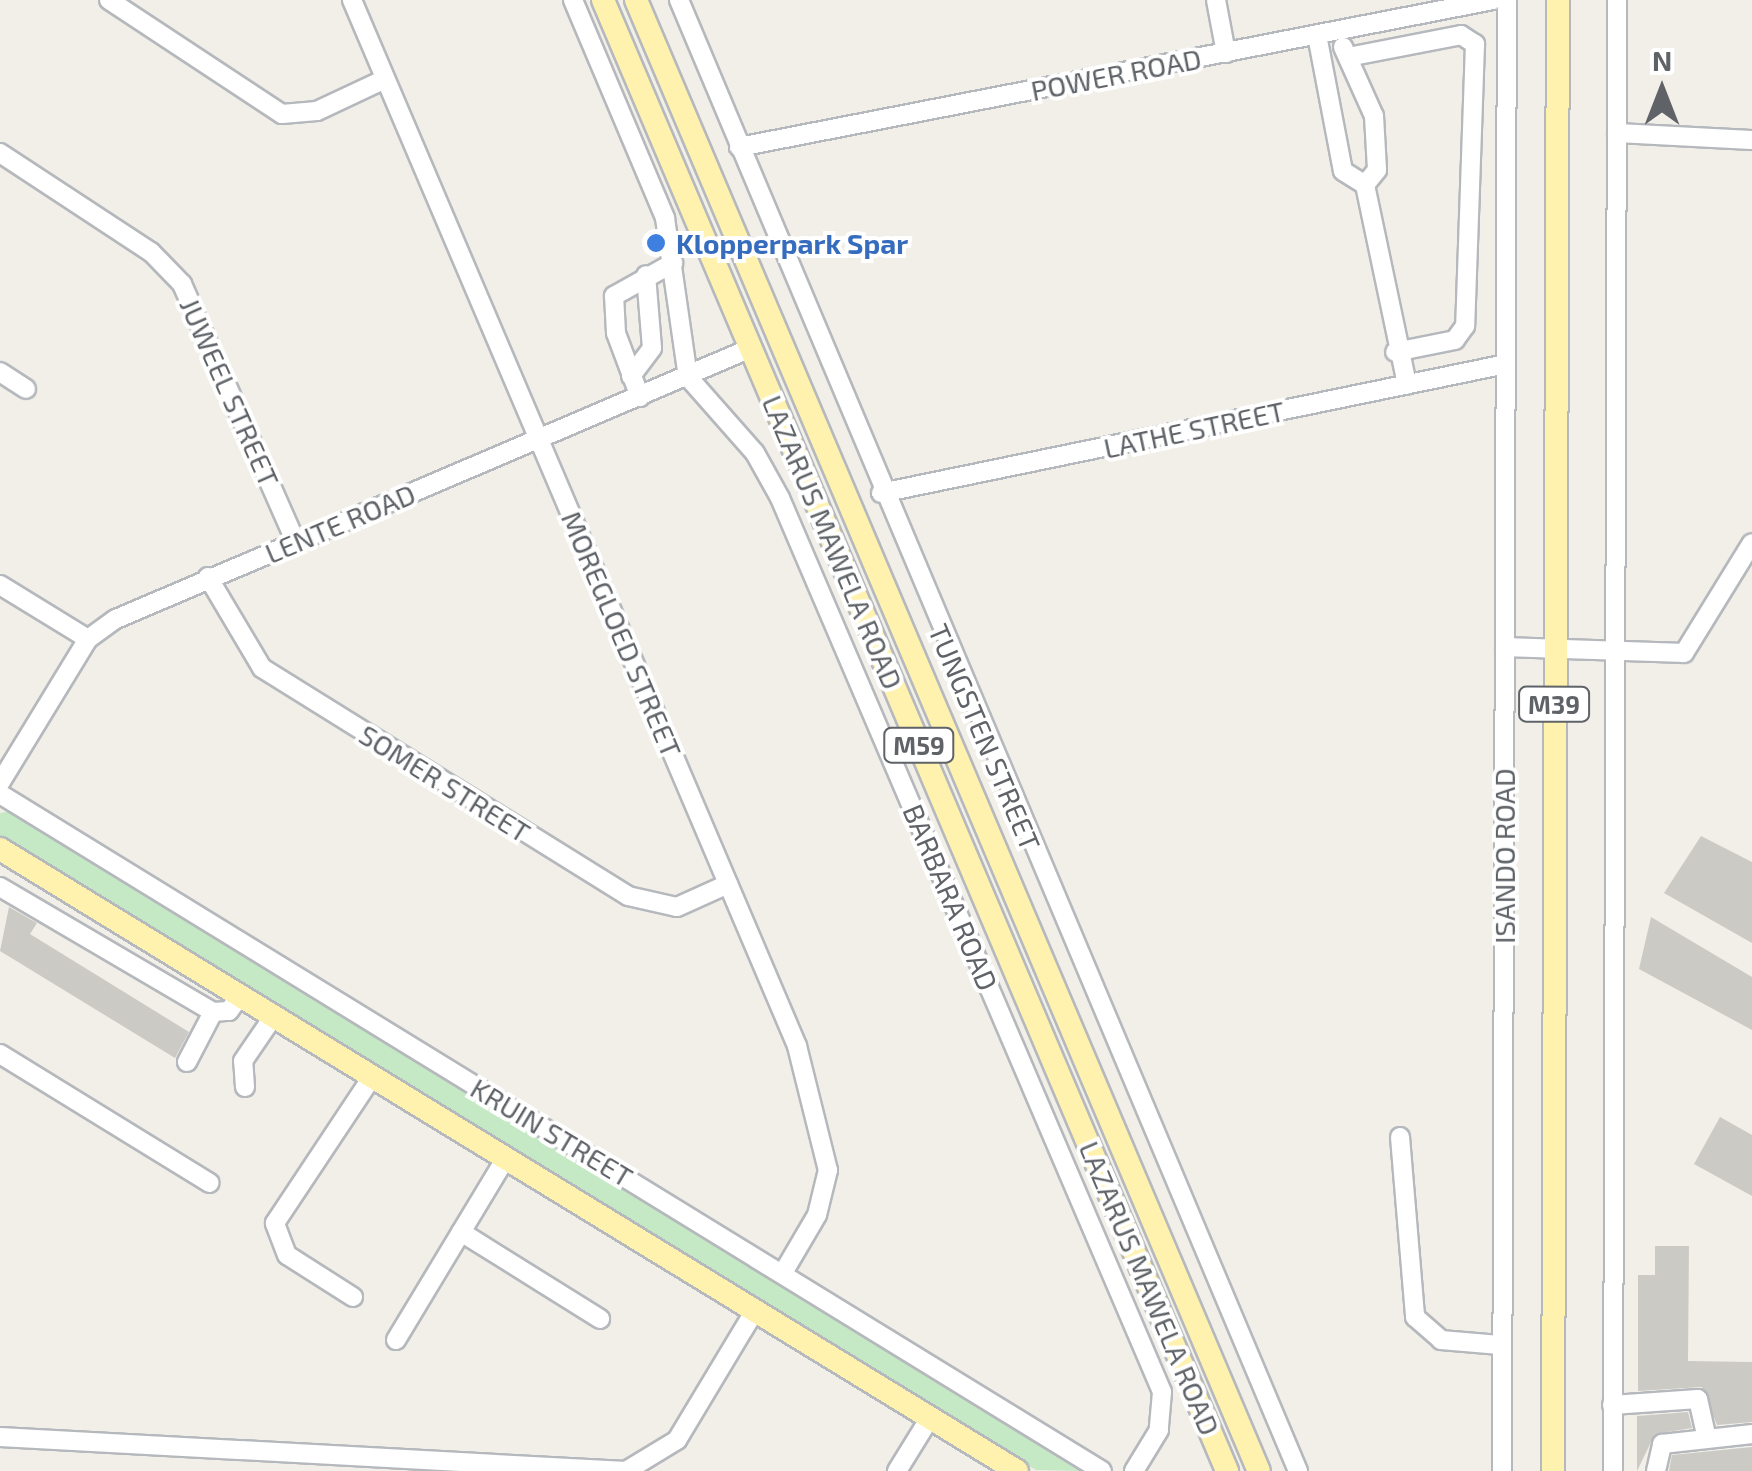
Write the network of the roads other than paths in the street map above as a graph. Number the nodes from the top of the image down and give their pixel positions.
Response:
1 (110, 0) edge
2 (352, 0) edge
3 (573, 0) edge
4 (603, 0) edge
5 (636, 0) edge
6 (679, 0) edge
7 (1216, 0) edge
8 (1493, 0) edge
9 (1507, 0) edge
10 (1558, 0) edge
11 (1617, 0) edge
12 (1339, 31) junction
13 (1317, 35) junction
14 (1226, 53) junction
15 (1348, 57) junction
16 (385, 79) junction
17 (1616, 133) junction
18 (1752, 140) edge
19 (739, 147) junction
20 (0, 154) edge
21 (1365, 185) junction
22 (741, 245) junction
23 (673, 263) junction
24 (646, 275) junction
25 (750, 348) junction
26 (1394, 352) junction
27 (1506, 364) junction
28 (0, 372) edge
29 (631, 376) junction
30 (688, 377) junction
31 (1406, 385) junction
32 (26, 389) dead end
33 (640, 397) junction
34 (539, 439) junction
35 (881, 493) junction
36 (296, 542) junction
37 (1752, 543) edge
38 (208, 577) junction
39 (0, 585) edge
40 (88, 640) junction
41 (1505, 646) junction
42 (1554, 648) junction
43 (1618, 652) junction
44 (0, 783) edge
45 (0, 794) edge
46 (0, 849) edge
47 (728, 884) junction
48 (0, 887) edge
49 (144, 937) junction
50 (128, 962) junction
51 (240, 996) junction
52 (214, 1012) junction
53 (273, 1017) junction
54 (0, 1054) edge
55 (187, 1062) dead end
56 (372, 1077) junction
57 (245, 1087) dead end
58 (1400, 1137) dead end
59 (505, 1159) junction
60 (210, 1183) dead end
61 (461, 1232) junction
62 (783, 1273) junction
63 (353, 1297) dead end
64 (754, 1312) junction
65 (600, 1319) dead end
66 (396, 1340) dead end
67 (1500, 1345) junction
68 (1612, 1405) junction
69 (928, 1421) junction
70 (1752, 1434) edge
71 (0, 1437) edge
72 (1707, 1439) junction
73 (434, 1469) edge
74 (897, 1471) edge
75 (1018, 1471) edge
76 (1102, 1471) edge
77 (1134, 1471) edge
78 (1227, 1471) edge
79 (1259, 1471) edge
80 (1298, 1471) edge
81 (1502, 1471) edge
82 (1552, 1471) edge
83 (1612, 1471) edge
84 (1656, 1471) edge

1 - 16 street
2 - 16 street, MOREGLOED STREET
3 - 23 street
4 - 25 main road, LAZARUS MAWELA ROAD / M59
5 - 22 main road, LAZARUS MAWELA ROAD / M59
6 - 19 street, TUNGSTEN STREET
7 - 14 street
8 - 12 street, POWER ROAD
9 - 27 street, ISANDO ROAD
10 - 42 main road, ISANDO ROAD / M39
11 - 17 street
12 - 13 street, POWER ROAD
12 - 15 street
13 - 14 street, POWER ROAD
13 - 21 street
14 - 19 street, POWER ROAD
15 - 21 street
15 - 26 street
16 - 34 street, MOREGLOED STREET
17 - 18 street
17 - 43 street
19 - 35 street, TUNGSTEN STREET
20 - 36 street, JUWEEL STREET
21 - 26 street
22 - 25 main road
22 - 79 main road, LAZARUS MAWELA ROAD / M59
23 - 24 street
23 - 30 street
24 - 29 street
24 - 29 street
25 - 30 street, LENTE ROAD
25 - 78 main road, LAZARUS MAWELA ROAD / M59
26 - 31 street
27 - 31 street, LATHE STREET
27 - 41 street, ISANDO ROAD
28 - 32 street
29 - 33 street
30 - 33 street, LENTE ROAD
30 - 77 street, BARBARA ROAD
31 - 35 street, LATHE STREET
33 - 34 street, LENTE ROAD
34 - 36 street, LENTE ROAD
34 - 47 street, MOREGLOED STREET
35 - 80 street, TUNGSTEN STREET
36 - 38 street, LENTE ROAD
37 - 43 street
38 - 40 street, LENTE ROAD
38 - 47 street, SOMER STREET
39 - 40 street
40 - 44 street
41 - 42 street
41 - 67 street, ISANDO ROAD
42 - 43 street
42 - 82 main road, ISANDO ROAD / M39
43 - 68 street
45 - 62 street, KRUIN STREET
46 - 49 main road, KRUIN STREET
47 - 62 street, MOREGLOED STREET
48 - 50 street
49 - 50 street
49 - 51 main road, KRUIN STREET
50 - 52 street
51 - 52 street
51 - 53 main road, KRUIN STREET
52 - 55 street
53 - 56 main road, KRUIN STREET
53 - 57 street
54 - 60 street
56 - 59 main road, KRUIN STREET
56 - 63 street
58 - 67 street
59 - 61 street
59 - 64 main road, KRUIN STREET
61 - 65 street
61 - 66 street
62 - 76 street, KRUIN STREET
64 - 69 main road, KRUIN STREET
64 - 73 street
67 - 81 street, ISANDO ROAD
68 - 72 street
68 - 83 street
69 - 74 street
69 - 75 main road, KRUIN STREET
70 - 72 street
71 - 73 street
72 - 84 street

